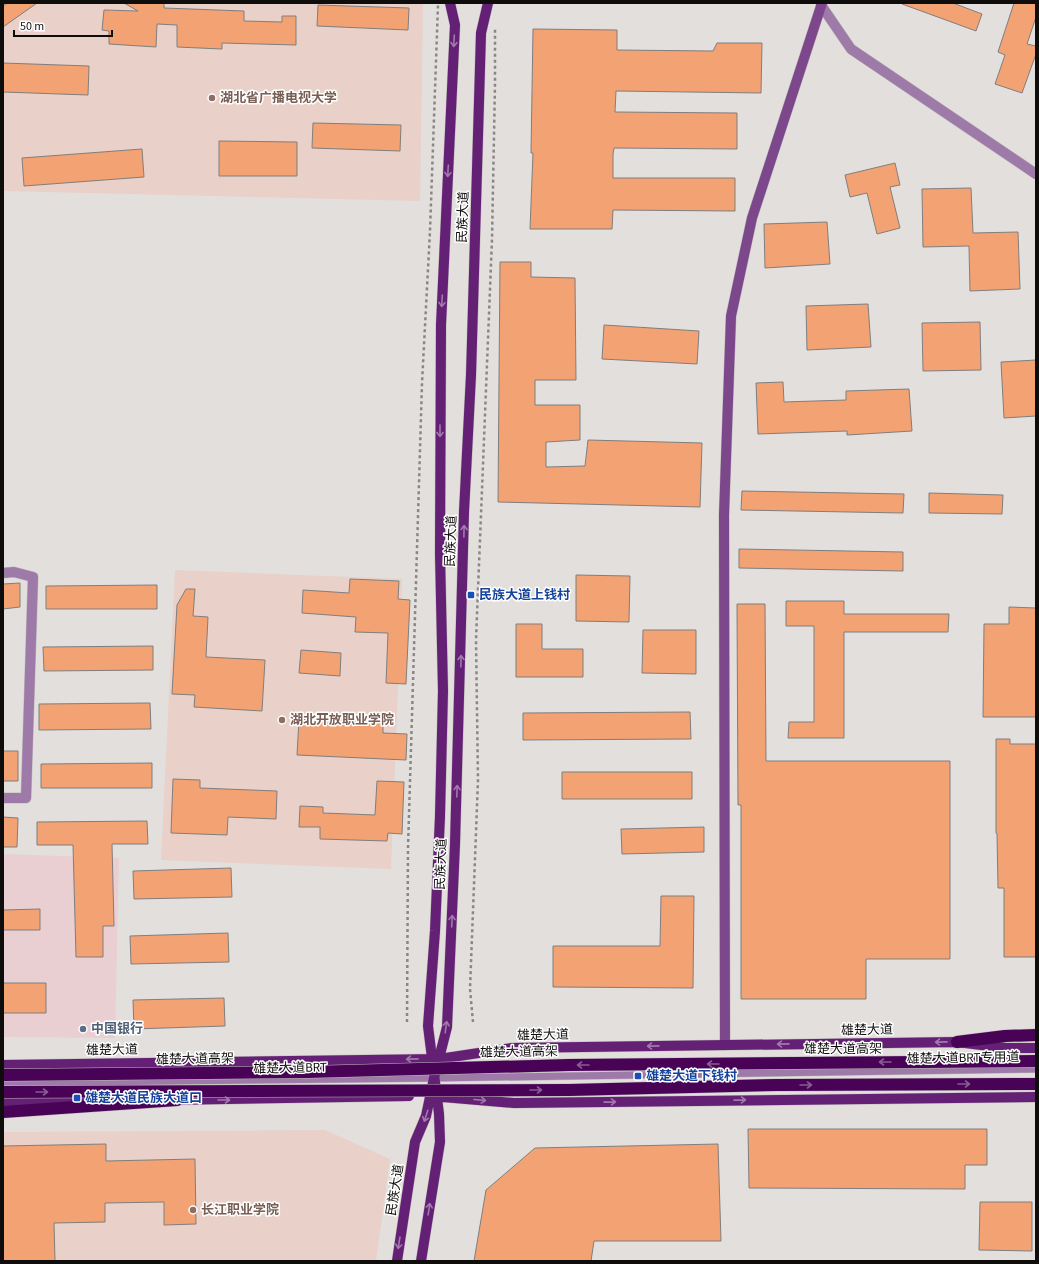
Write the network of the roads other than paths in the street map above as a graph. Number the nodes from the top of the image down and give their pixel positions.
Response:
1 (450, 3) edge
2 (456, 3) edge
3 (481, 3) edge
4 (488, 3) edge
5 (821, 4) edge
6 (455, 25) junction
7 (481, 33) junction
8 (1036, 174) edge
9 (3, 572) edge
10 (3, 798) edge
11 (1036, 1035) edge
12 (957, 1042) junction
13 (725, 1045) junction
14 (1036, 1048) edge
15 (436, 1059) junction
16 (1036, 1061) edge
17 (3, 1065) edge
18 (1036, 1069) edge
19 (3, 1074) edge
20 (434, 1078) junction
21 (3, 1083) edge
22 (1036, 1084) edge
23 (3, 1092) edge
24 (434, 1096) junction
25 (1036, 1097) edge
26 (177, 1100) junction
27 (3, 1102) edge
28 (3, 1112) edge
29 (397, 1261) edge
30 (421, 1261) edge

1 - 6 main road, 民族大道
2 - 6 main road
3 - 7 main road
4 - 7 main road, 民族大道
5 - 8 street
5 - 13 street
6 -> 15 main road, 民族大道
15 -> 7 main road, 民族大道
9 - 10 street
11 - 12 highway
12 -> 13 main road, 雄楚大道
12 - 14 main road, 雄楚大道
13 -> 15 main road, 雄楚大道
15 -> 17 main road, 雄楚大道
15 - 20 main road, 民族大道
16 -> 19 highway, 雄楚大道高架, bridge
18 - 20 lane, 雄楚大道BRT专用道
20 - 21 lane, 雄楚大道BRT
20 - 24 main road, 民族大道
23 -> 22 highway, bridge
24 -> 25 main road
26 -> 24 main road
24 -> 29 main road, 民族大道
30 -> 24 main road, 民族大道
26 - 27 main road
26 - 28 highway

